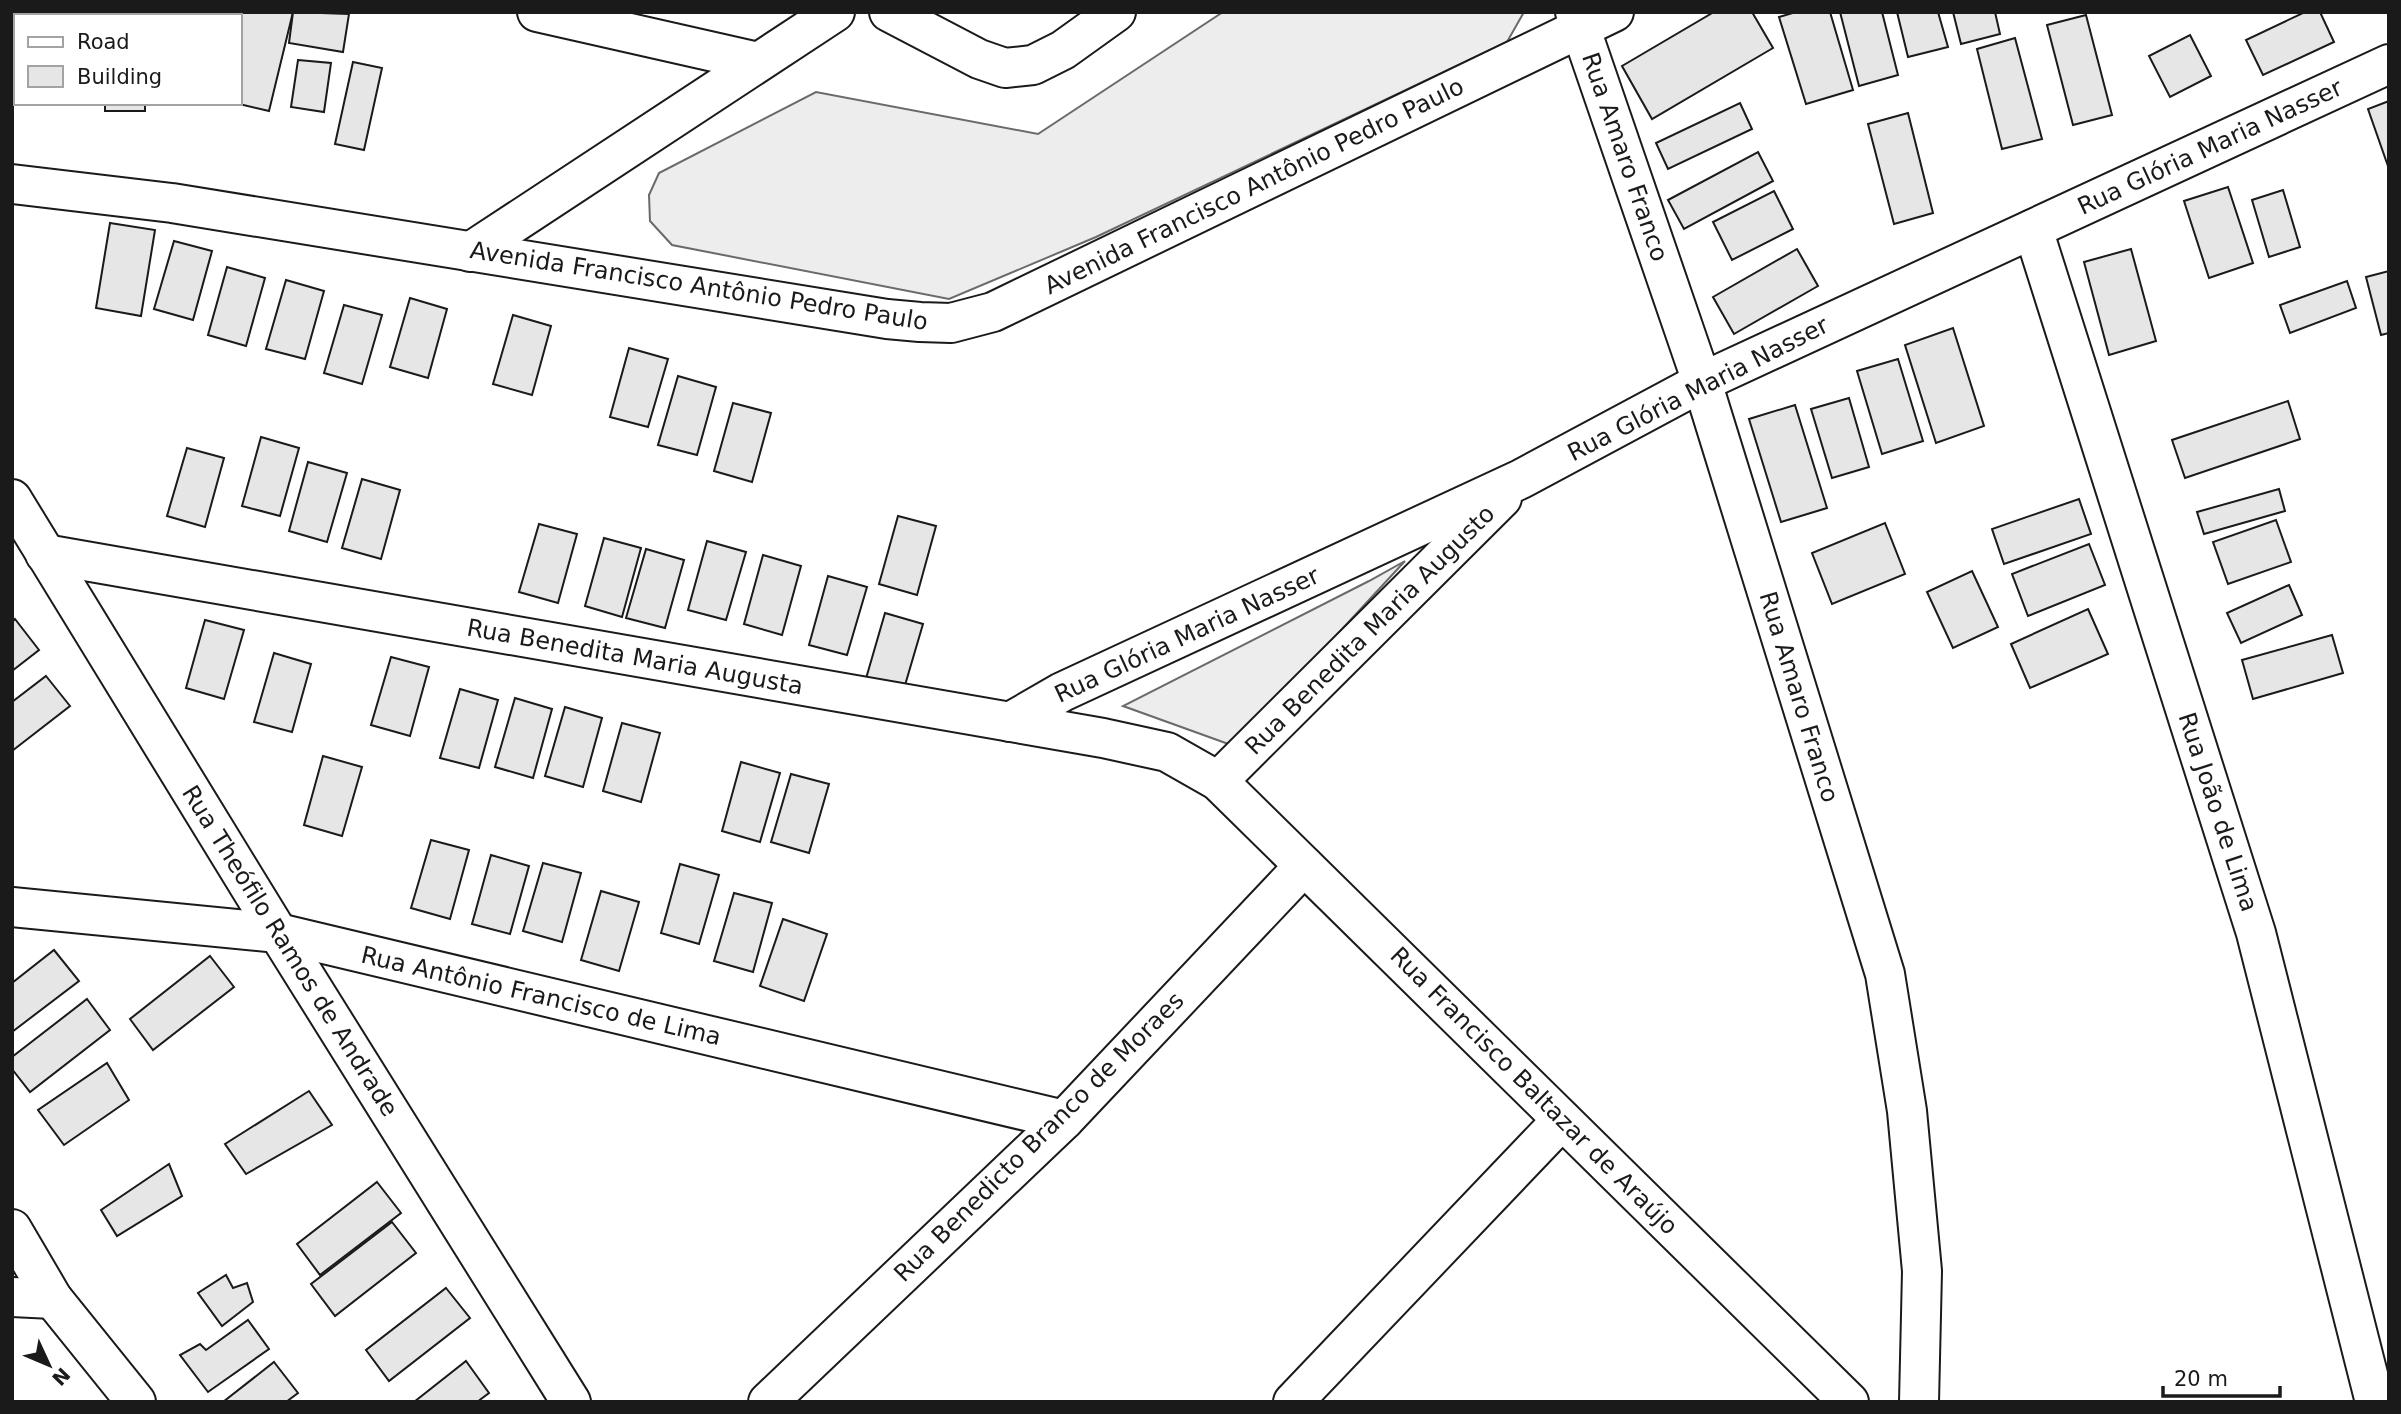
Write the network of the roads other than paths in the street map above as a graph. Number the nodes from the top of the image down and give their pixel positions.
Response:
1 (537, 12) edge
2 (835, 12) edge
3 (889, 12) edge
4 (1116, 12) edge
5 (1614, 12) edge
6 (1578, 20) edge
7 (758, 62) junction
8 (2389, 64) edge
9 (12, 184) edge
10 (2033, 229) junction
11 (470, 252) junction
12 (1702, 382) junction
13 (1521, 479) junction
14 (12, 499) edge
15 (45, 554) junction
16 (1010, 722) junction
17 (1219, 781) junction
18 (1304, 866) junction
19 (12, 907) edge
20 (278, 933) junction
21 (1562, 1119) junction
22 (1063, 1120) junction
23 (12, 1229) edge
24 (12, 1297) edge
25 (53, 1299) junction
26 (136, 1402) edge
27 (571, 1402) edge
28 (768, 1402) edge
29 (1294, 1402) edge
30 (1849, 1402) edge
31 (1919, 1402) edge
32 (2375, 1402) edge

1 - 7 street
2 - 7 street
3 - 4 street
5 - 6 street, Avenida Francisco Antônio Pedro Paulo
6 - 11 street, Avenida Francisco Antônio Pedro Paulo
6 - 12 street, Rua Amaro Franco
7 - 11 street
8 - 10 street, Rua Glória Maria Nasser
9 - 11 street, Avenida Francisco Antônio Pedro Paulo
10 - 12 street, Rua Glória Maria Nasser
10 - 32 street, Rua João de Lima
12 - 13 street, Rua Glória Maria Nasser
12 - 31 street, Rua Amaro Franco
13 - 16 street, Rua Glória Maria Nasser
13 - 17 street, Rua Benedita Maria Augusto
14 - 15 street, Rua Theófilo Ramos de Andrade
15 - 16 street, Rua Benedita Maria Augusta
15 - 20 street, Rua Theófilo Ramos de Andrade
16 - 17 street, Rua Benedita Maria Augusta
17 - 18 street, Rua Francisco Baltazar de Araújo
18 - 21 street, Rua Francisco Baltazar de Araújo
18 - 22 street, Rua Benedicto Branco de Moraes
19 - 20 street, Rua Antônio Francisco de Lima
20 - 22 street, Rua Antônio Francisco de Lima
20 - 27 street, Rua Theófilo Ramos de Andrade
21 - 29 street
21 - 30 street, Rua Francisco Baltazar de Araújo
22 - 28 street, Rua Benedicto Branco de Moraes
23 - 25 street
24 - 25 street
25 - 26 street

